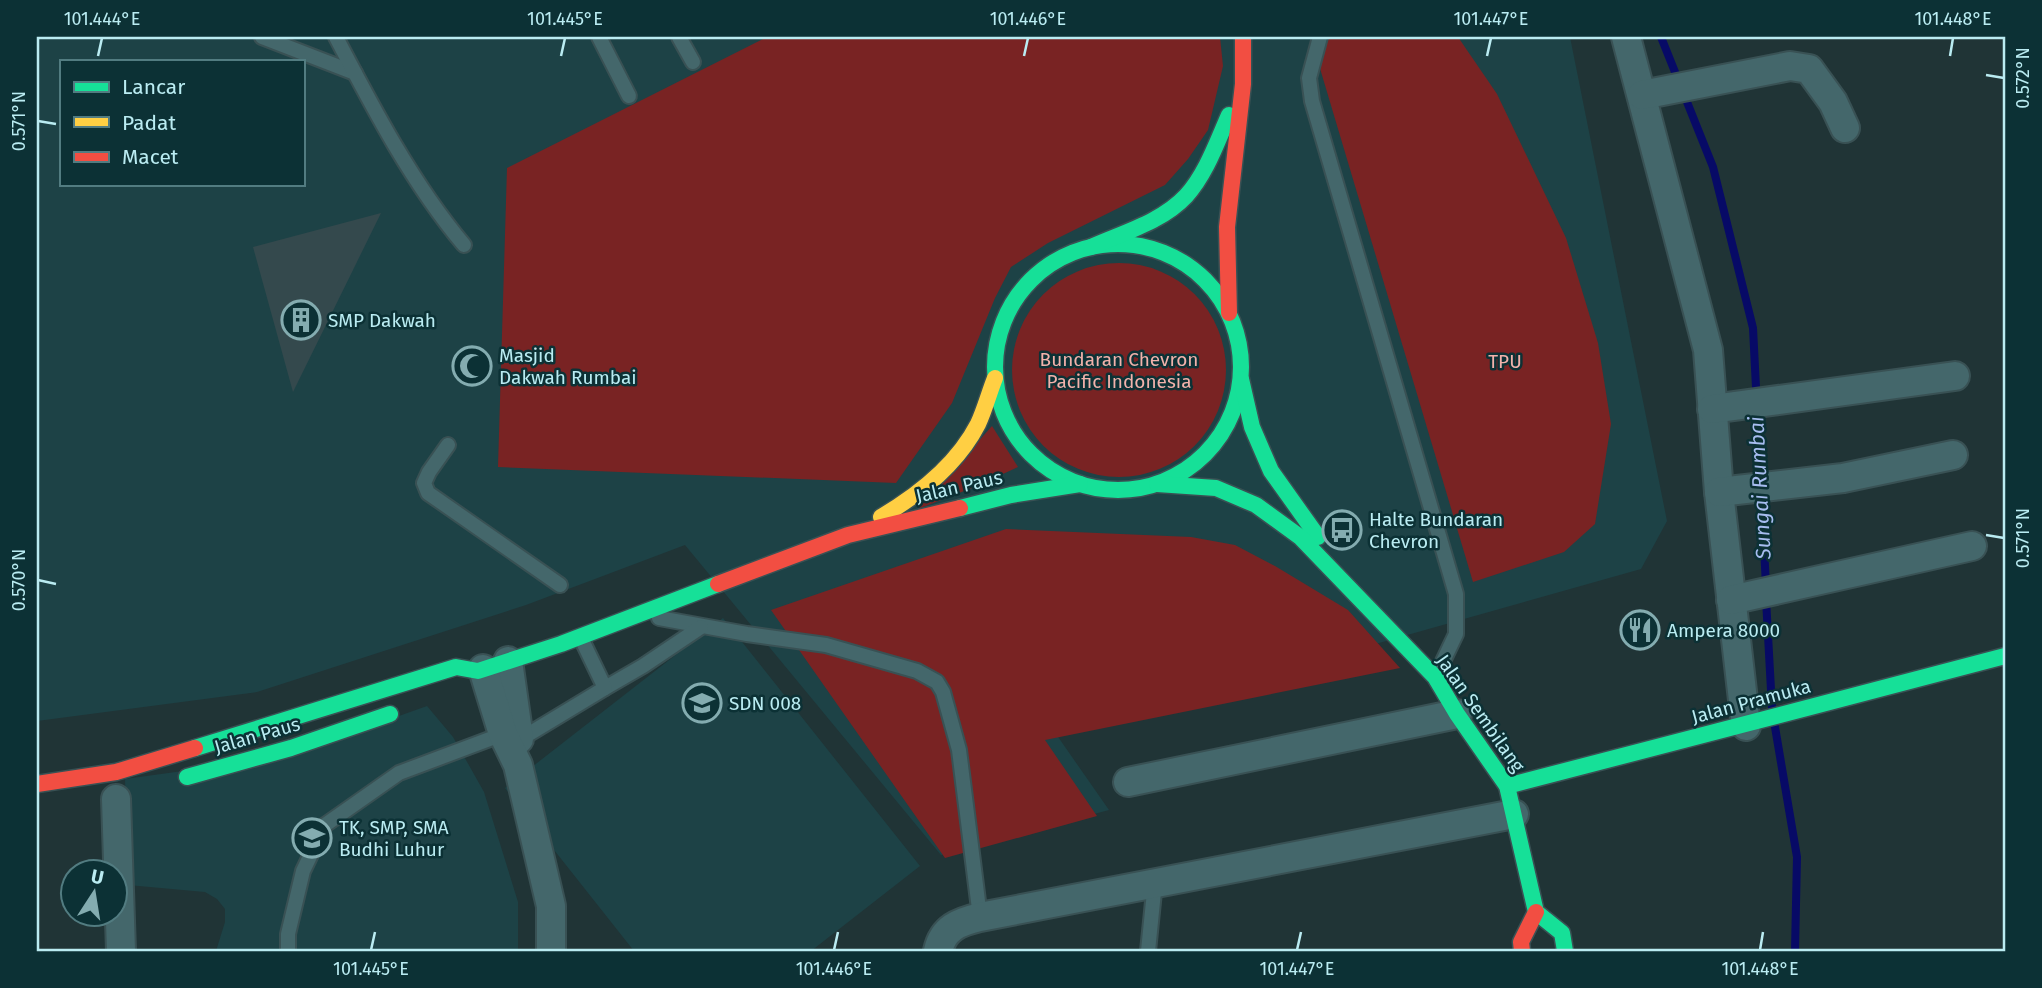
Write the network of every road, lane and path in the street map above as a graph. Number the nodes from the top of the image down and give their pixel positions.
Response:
1 (262, 37) edge
2 (336, 37) edge
3 (599, 37) edge
4 (680, 37) edge
5 (1243, 37) edge
6 (1320, 37) edge
7 (1629, 37) edge
8 (693, 62) dead end
9 (355, 73) junction
10 (1244, 84) junction
11 (1668, 90) junction
12 (629, 96) dead end
13 (1845, 128) dead end
14 (464, 244) dead end
15 (1091, 247) junction
16 (1228, 313) junction
17 (1955, 376) dead end
18 (995, 378) junction
19 (1241, 379) junction
20 (1712, 409) junction
21 (448, 445) dead end
22 (1953, 455) dead end
23 (1080, 484) junction
24 (1157, 484) junction
25 (1718, 492) junction
26 (848, 536) junction
27 (1972, 546) dead end
28 (560, 584) dead end
29 (1754, 595) junction
30 (1361, 598) junction
31 (641, 614) junction
32 (701, 626) junction
33 (581, 636) junction
34 (2005, 656) edge
35 (483, 672) junction
36 (1435, 677) junction
37 (605, 688) junction
38 (408, 707) dead end
39 (1457, 713) junction
40 (1746, 726) junction
41 (513, 746) junction
42 (170, 781) dead end
43 (1128, 782) dead end
44 (37, 784) edge
45 (1507, 786) junction
46 (118, 797) dead end
47 (1514, 814) junction
48 (1155, 881) junction
49 (1536, 912) junction
50 (980, 917) junction
51 (1562, 933) junction
52 (1522, 947) edge
53 (121, 951) edge
54 (288, 951) edge
55 (551, 951) edge
56 (938, 951) edge
57 (1148, 951) edge
58 (1565, 951) edge

1 - 9 lane
2 - 9 lane
3 - 12 lane
4 - 8 lane
5 - 10 main road
6 - 36 lane
7 - 11 street
9 - 14 lane
10 - 15 main road
10 - 16 main road
11 - 13 street
11 - 20 street
15 - 16 main road
15 - 18 main road
16 - 19 main road
17 - 20 street
18 - 23 main road
18 - 26 main road, Jalan Paus
19 - 24 main road
19 - 30 main road, Jalan Sembilang
20 - 25 street
21 - 28 lane
22 - 25 street
23 - 24 main road
23 - 26 main road, Jalan Paus
24 - 30 main road, Jalan Sembilang
25 - 29 street
26 - 31 main road, Jalan Paus
27 - 29 street
29 - 40 street
30 - 36 main road, Jalan Sembilang
31 - 32 lane
31 - 33 main road, Jalan Paus
32 - 37 lane
32 - 50 lane
33 - 35 main road, Jalan Paus
33 - 37 lane
34 - 40 main road, Jalan Pramuka
35 - 41 street
35 - 44 main road, Jalan Paus
36 - 39 main road, Jalan Sembilang
37 - 41 lane
38 - 42 main road, Jalan Paus
39 - 43 street
39 - 45 main road, Jalan Sembilang
40 - 45 main road, Jalan Pramuka
41 - 54 lane
41 - 55 street
45 - 47 main road, Jalan Sembilang
46 - 53 street
47 - 48 street
47 - 49 main road, Jalan Sembilang
48 - 50 street
48 - 57 lane
49 - 51 main road
49 - 52 main road
50 - 56 street
51 - 52 main road
51 - 58 main road

